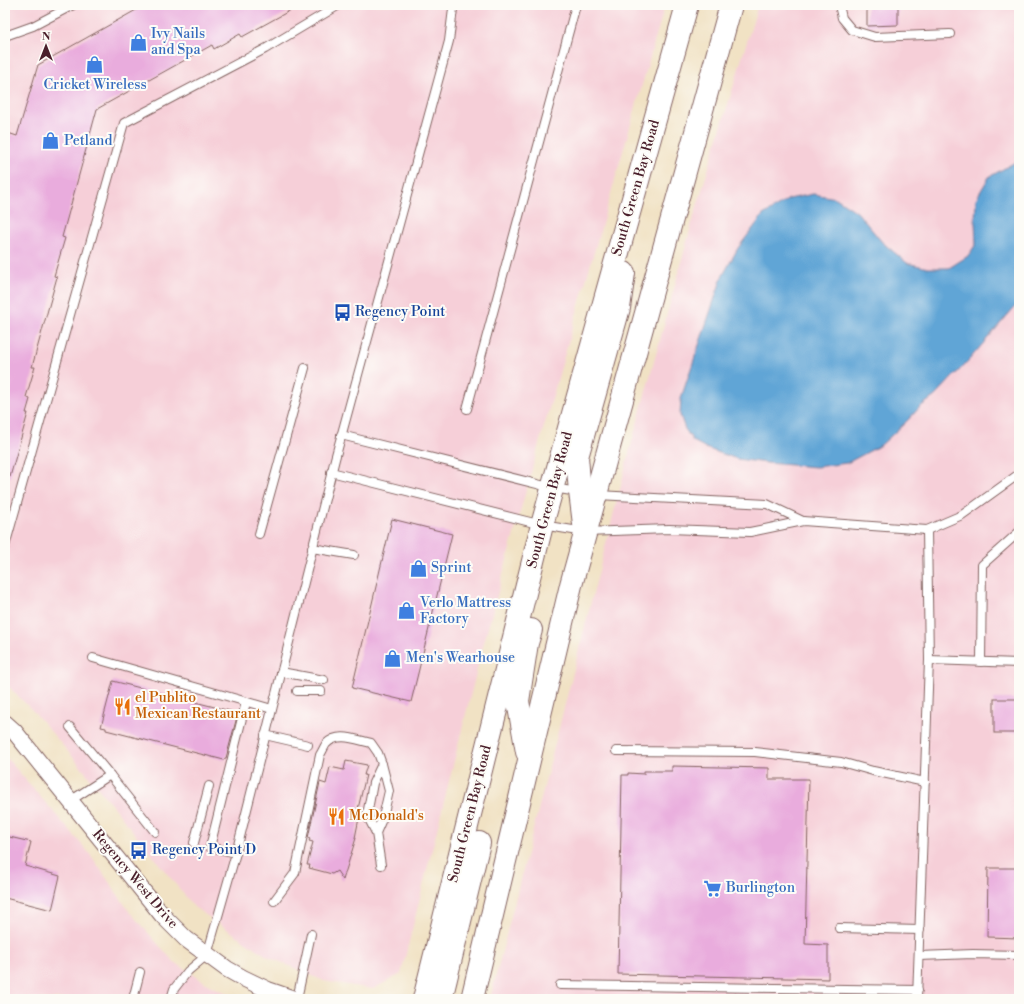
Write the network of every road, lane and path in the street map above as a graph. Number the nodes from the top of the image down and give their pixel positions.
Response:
1 (73, 5) edge
2 (339, 5) edge
3 (452, 5) edge
4 (576, 5) edge
5 (687, 5) edge
6 (715, 5) edge
7 (731, 5) edge
8 (839, 5) edge
9 (950, 34) dead end
10 (5, 36) edge
11 (716, 60) junction
12 (632, 204) junction
13 (305, 368) dead end
14 (467, 409) dead end
15 (341, 435) junction
16 (331, 472) junction
17 (1019, 474) edge
18 (552, 488) junction
19 (588, 494) junction
20 (803, 521) junction
21 (549, 526) junction
22 (927, 530) junction
23 (585, 532) junction
24 (1019, 532) edge
25 (259, 534) dead end
26 (5, 546) edge
27 (312, 548) junction
28 (354, 555) dead end
29 (93, 658) dead end
30 (929, 660) junction
31 (981, 662) junction
32 (1019, 662) edge
33 (281, 672) junction
34 (324, 680) dead end
35 (297, 691) dead end
36 (321, 691) dead end
37 (246, 702) junction
38 (498, 703) junction
39 (272, 709) junction
40 (5, 723) edge
41 (70, 727) dead end
42 (266, 735) junction
43 (308, 745) dead end
44 (616, 751) dead end
45 (529, 761) junction
46 (382, 764) junction
47 (110, 775) junction
48 (925, 782) junction
49 (208, 786) dead end
50 (70, 801) junction
51 (155, 832) dead end
52 (376, 833) junction
53 (194, 843) dead end
54 (236, 853) junction
55 (381, 865) dead end
56 (274, 901) dead end
57 (839, 928) dead end
58 (920, 930) junction
59 (311, 934) dead end
60 (207, 955) junction
61 (1019, 955) edge
62 (919, 956) junction
63 (140, 972) dead end
64 (560, 985) dead end
65 (918, 990) junction
66 (133, 999) edge
67 (171, 999) edge
68 (294, 999) edge
69 (297, 999) edge
70 (424, 999) edge
71 (441, 999) edge
72 (472, 999) edge
73 (917, 999) edge

1 - 10 lane
2 - 26 lane
3 - 15 lane
4 - 14 lane
5 - 12 main road, South Green Bay Road
6 - 11 main road
7 - 11 main road
8 - 9 lane
11 - 19 main road
12 - 18 main road, South Green Bay Road
12 - 19 main road
13 - 25 lane
15 - 16 lane
15 - 18 lane
16 - 21 lane
16 - 27 lane
17 - 22 lane
18 - 19 lane
18 - 21 main road
19 - 20 lane
19 - 23 main road
20 - 22 lane
20 - 23 lane
21 - 23 lane
21 - 38 main road, South Green Bay Road
21 - 45 main road
22 - 30 lane
23 - 45 main road
24 - 31 lane
27 - 28 lane
27 - 33 lane
29 - 37 lane
30 - 31 lane
30 - 48 lane
31 - 32 lane
33 - 34 lane
33 - 39 lane
35 - 36 lane
37 - 39 lane
37 - 54 lane
38 - 70 main road, South Green Bay Road
38 - 71 main road
39 - 42 lane
40 - 50 street, Regency West Drive
41 - 47 lane
42 - 43 lane
42 - 54 lane
44 - 48 lane
45 - 72 main road
46 - 52 lane
46 - 52 lane
46 - 56 lane
47 - 50 lane
47 - 51 lane
48 - 58 lane
49 - 53 lane
50 - 60 street, Regency West Drive
52 - 55 lane
54 - 60 lane
57 - 58 lane
58 - 62 lane
59 - 69 lane
60 - 67 lane
60 - 68 street, Regency West Drive
61 - 62 lane
62 - 65 lane
63 - 66 lane
64 - 65 lane
65 - 73 lane

